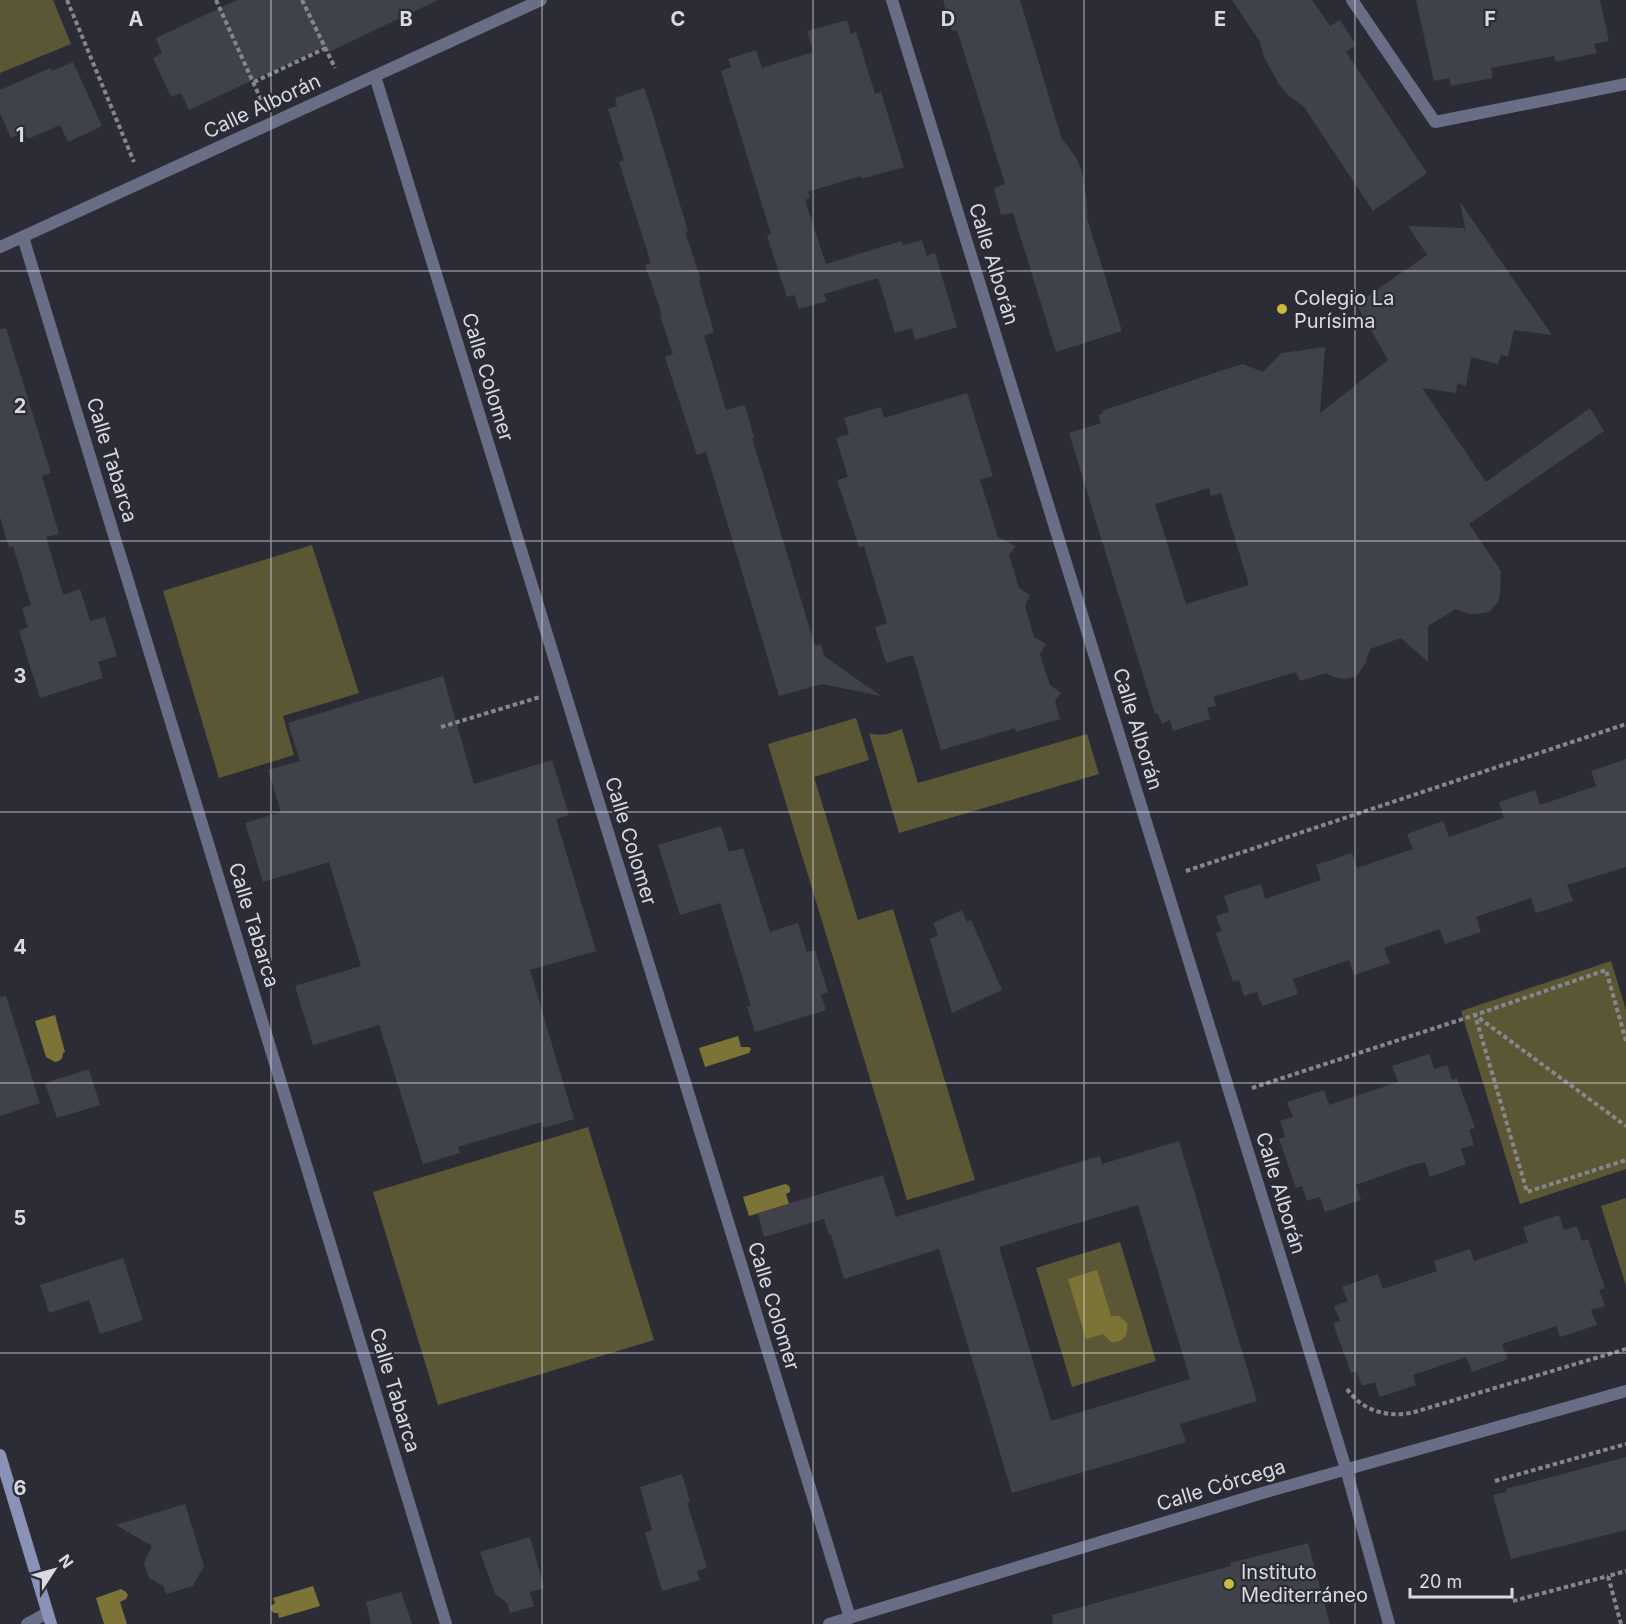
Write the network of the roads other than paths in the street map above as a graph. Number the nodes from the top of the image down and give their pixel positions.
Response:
1 (541, 0) edge
2 (892, 0) edge
3 (1352, 0) edge
4 (375, 76) junction
5 (1626, 84) edge
6 (23, 237) junction
7 (0, 248) edge
8 (1626, 1391) edge
9 (0, 1455) edge
10 (1346, 1469) junction
11 (850, 1617) junction
12 (49, 1618) edge
13 (27, 1624) edge
14 (446, 1624) edge
15 (829, 1624) edge
16 (1389, 1624) edge

1 - 4 street, Calle Alborán
2 - 10 street, Calle Alborán
3 - 5 street
4 - 6 street, Calle Alborán
4 - 11 street, Calle Colomer
6 - 7 street, Calle Alborán
6 - 14 street, Calle Tabarca
8 - 10 street, Calle Córcega
9 - 12 main road
10 - 11 street, Calle Córcega
10 - 16 street, Calle Alborán
11 - 15 street, Calle Córcega
12 - 13 street

